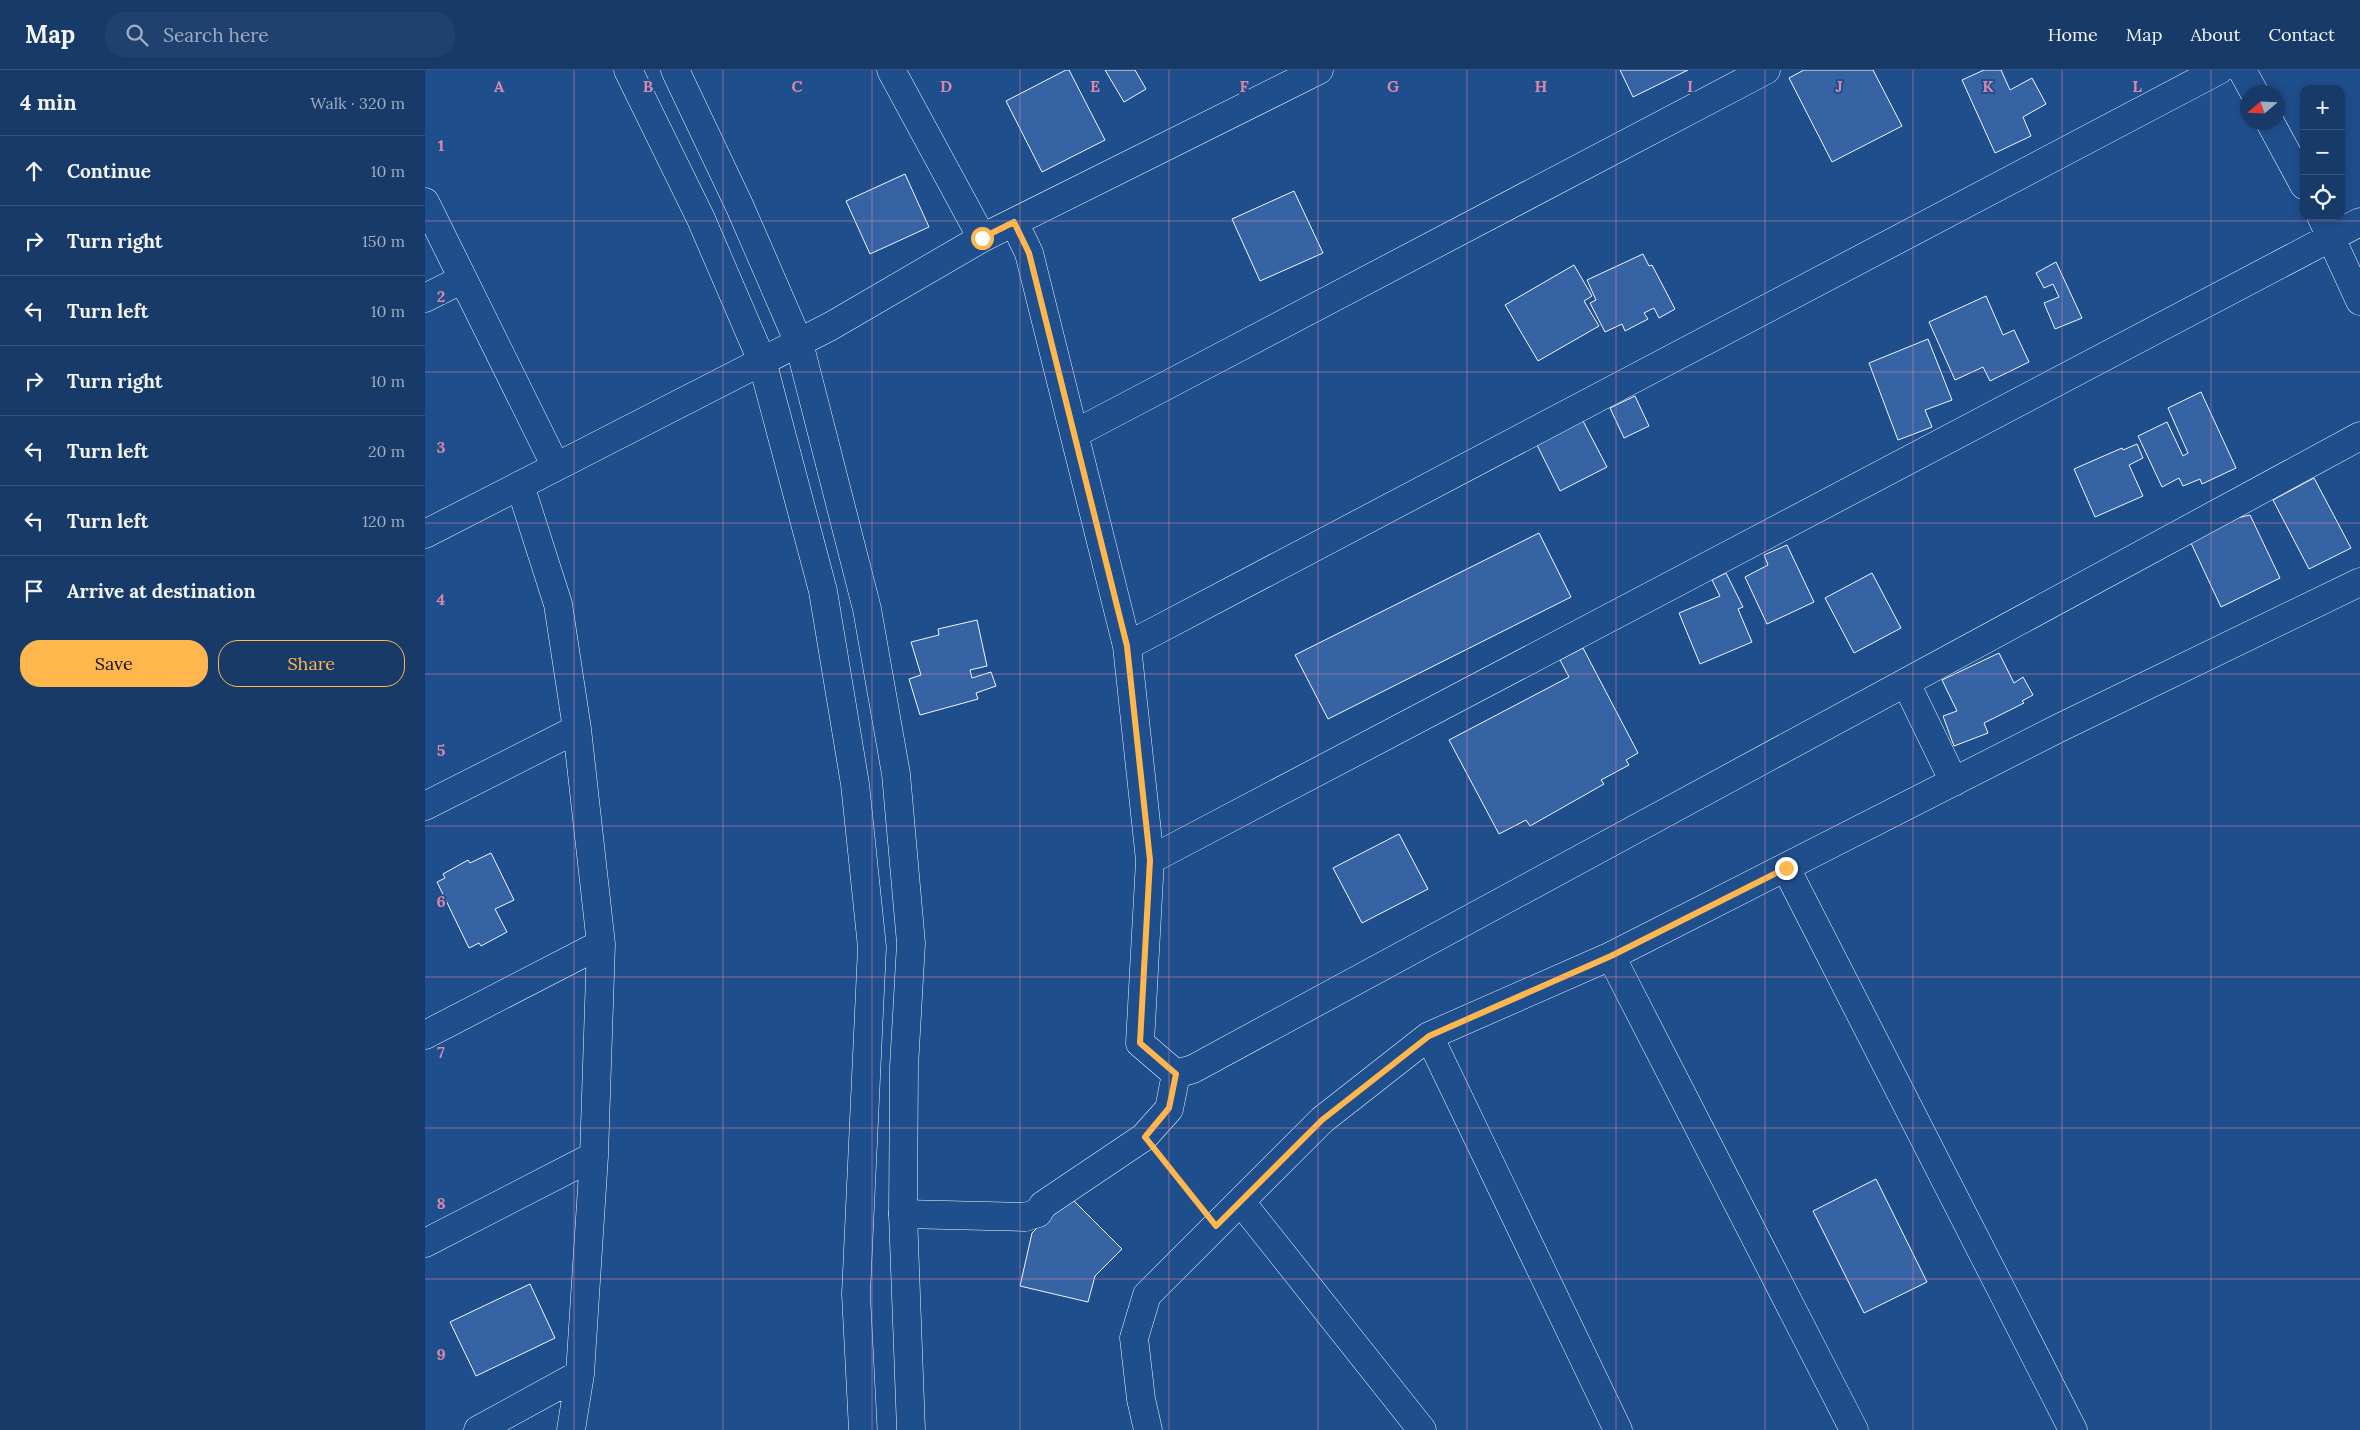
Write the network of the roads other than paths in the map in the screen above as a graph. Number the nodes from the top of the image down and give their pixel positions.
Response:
1 (628, 70) edge
2 (675, 70) edge
3 (891, 70) edge
4 (1319, 70) edge
5 (1766, 70) edge
6 (2219, 70) edge
7 (2242, 70) edge
8 (2250, 85) edge
9 (2274, 130) edge
10 (2300, 178) edge
11 (425, 202) edge
12 (1014, 222) junction
13 (2360, 222) edge
14 (2326, 227) edge
15 (982, 238) junction
16 (463, 279) junction
17 (425, 298) edge
18 (2360, 301) edge
19 (799, 342) junction
20 (762, 361) junction
21 (1074, 434) junction
22 (2360, 436) edge
23 (556, 466) junction
24 (520, 485) junction
25 (425, 534) edge
26 (2360, 582) edge
27 (1127, 646) junction
28 (1906, 683) junction
29 (577, 729) junction
30 (1954, 782) junction
31 (425, 806) edge
32 (1150, 860) junction
33 (1786, 868) junction
34 (601, 944) junction
35 (1611, 956) junction
36 (425, 1034) edge
37 (1429, 1036) junction
38 (1176, 1074) junction
39 (594, 1156) junction
40 (1241, 1202) junction
41 (903, 1214) junction
42 (425, 1244) edge
43 (581, 1374) junction
44 (1141, 1399) junction
45 (478, 1430) edge
46 (571, 1430) edge
47 (863, 1430) edge
48 (911, 1430) edge
49 (1148, 1430) edge
50 (1165, 1430) edge
51 (1422, 1430) edge
52 (1618, 1430) edge
53 (1854, 1430) edge
54 (2073, 1430) edge

1 - 20 street
2 - 19 street
3 - 15 street
4 - 12 street
5 - 21 street
6 - 27 street
7 - 8 street
9 - 10 street
11 - 16 street
12 - 15 street
12 - 21 street
13 - 14 street
14 - 18 street
14 - 32 street
15 - 19 street
16 - 17 street
16 - 23 street
19 - 20 street
19 - 41 street
20 - 23 street
20 - 47 street
21 - 27 street
22 - 28 street
23 - 24 street
24 - 25 street
24 - 29 street
26 - 30 street
27 - 32 street
28 - 30 street
28 - 38 street
29 - 31 street
29 - 34 street
30 - 33 street
32 - 38 street
33 - 35 street
33 - 54 street
34 - 36 street
34 - 39 street
35 - 37 street
35 - 53 street
37 - 40 street
37 - 52 street
38 - 41 street
39 - 42 street
39 - 43 street
40 - 44 street
40 - 51 street
41 - 48 street
43 - 45 street
43 - 46 street
44 - 49 street
44 - 50 street

